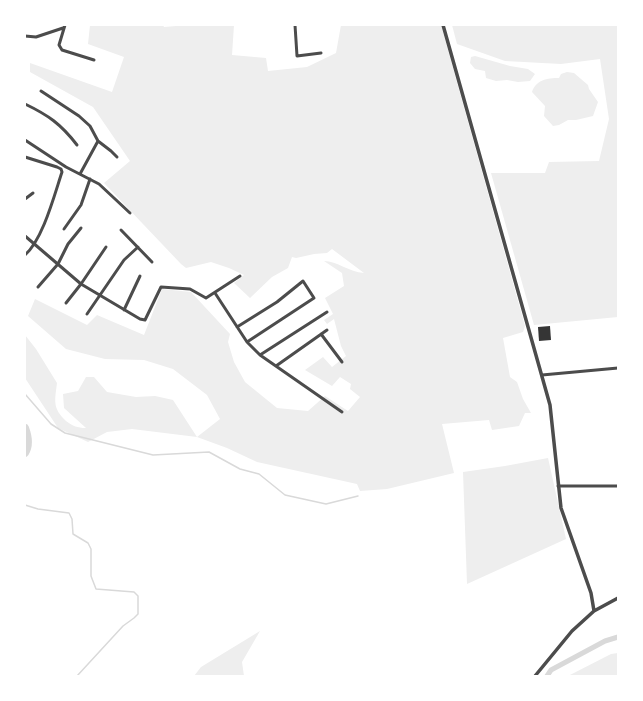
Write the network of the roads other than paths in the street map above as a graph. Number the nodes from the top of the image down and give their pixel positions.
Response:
1 (295, 25) edge
2 (442, 25) edge
3 (64, 27) edge
4 (25, 36) edge
5 (321, 53) dead end
6 (94, 60) dead end
7 (41, 92) dead end
8 (25, 104) edge
9 (25, 140) edge
10 (98, 141) junction
11 (76, 145) dead end
12 (25, 157) edge
13 (117, 157) dead end
14 (80, 174) junction
15 (90, 179) junction
16 (33, 193) dead end
17 (25, 199) edge
18 (130, 213) dead end
19 (81, 228) dead end
20 (64, 229) dead end
21 (121, 230) dead end
22 (25, 236) edge
23 (35, 244) junction
24 (106, 247) dead end
25 (138, 247) junction
26 (25, 255) edge
27 (152, 262) dead end
28 (58, 264) junction
29 (140, 276) dead end
30 (240, 276) dead end
31 (81, 284) junction
32 (38, 288) dead end
33 (215, 293) junction
34 (101, 296) junction
35 (66, 303) dead end
36 (124, 310) junction
37 (327, 312) dead end
38 (87, 314) dead end
39 (237, 327) junction
40 (327, 330) dead end
41 (321, 334) junction
42 (247, 342) junction
43 (260, 356) junction
44 (342, 362) dead end
45 (276, 366) junction
46 (618, 368) edge
47 (542, 375) junction
48 (342, 412) dead end
49 (558, 486) junction
50 (618, 486) edge
51 (618, 598) edge
52 (594, 611) junction
53 (535, 676) edge

1 - 5 street
2 - 47 street
3 - 4 street
3 - 6 street
7 - 10 street
8 - 11 street
9 - 14 street
10 - 13 street
10 - 14 street
12 - 23 street
14 - 15 street
15 - 18 street
15 - 20 street
16 - 17 street
19 - 28 street
21 - 25 street
22 - 23 street
23 - 26 street
23 - 28 street
24 - 31 street
25 - 27 street
25 - 34 street
28 - 31 street
28 - 32 street
29 - 36 street
30 - 33 street
31 - 34 street
31 - 35 street
33 - 36 street
33 - 39 street
34 - 36 street
34 - 38 street
37 - 43 street
39 - 42 street
39 - 42 street
40 - 41 street
41 - 44 street
41 - 45 street
42 - 43 street
43 - 45 street
45 - 48 street
46 - 47 street
47 - 49 street
49 - 50 street
49 - 52 street
51 - 52 street
52 - 53 street

